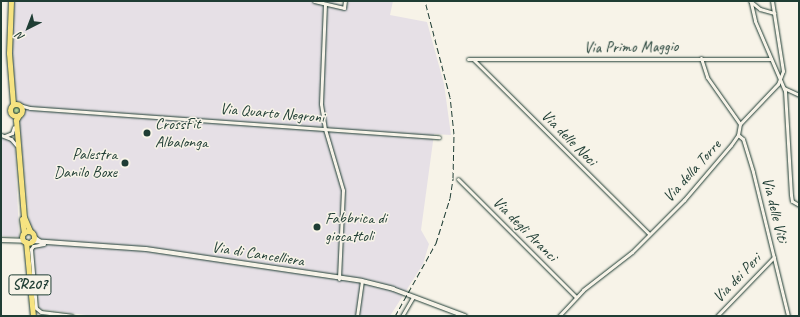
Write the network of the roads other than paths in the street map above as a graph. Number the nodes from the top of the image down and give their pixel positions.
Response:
1 (11, 1) edge
2 (314, 1) edge
3 (345, 1) edge
4 (772, 1) edge
5 (751, 2) edge
6 (325, 4) junction
7 (774, 13) junction
8 (701, 58) junction
9 (468, 59) dead end
10 (473, 59) junction
11 (771, 60) junction
12 (779, 81) junction
13 (784, 88) junction
14 (799, 95) edge
15 (16, 103) junction
16 (30, 108) junction
17 (20, 112) junction
18 (12, 115) junction
19 (740, 124) junction
20 (14, 127) junction
21 (325, 129) junction
22 (738, 135) junction
23 (2, 136) edge
24 (439, 137) dead end
25 (16, 145) junction
26 (458, 179) dead end
27 (799, 205) edge
28 (648, 234) junction
29 (28, 239) junction
30 (1, 240) edge
31 (43, 243) junction
32 (774, 257) junction
33 (339, 279) junction
34 (362, 281) junction
35 (412, 297) junction
36 (576, 297) junction
37 (33, 316) edge
38 (72, 316) edge
39 (357, 316) edge
40 (402, 316) edge
41 (465, 316) edge
42 (559, 316) edge
43 (717, 316) edge
44 (788, 316) edge

1 - 15 main road, SR207
2 - 6 street
3 - 6 street
4 - 7 street
5 - 7 street
5 - 11 street
6 - 21 street
7 - 12 street
8 - 10 street, Via Primo Maggio
8 - 11 street, Via Primo Maggio
8 - 19 street
9 - 10 street, Via Primo Maggio
10 - 28 street, Via delle Noci
11 - 12 street
12 - 13 street
12 - 19 street
13 - 14 street
13 - 27 street
15 - 16 street, Via Quarto Negroni
15 - 17 main road, SR207
15 - 18 main road, SR207
16 - 17 street, Via Quarto Negroni
16 - 21 street, Via Quarto Negroni
17 - 18 main road
17 - 29 main road
18 - 20 main road, SR207
19 - 22 street, Via della Torre
20 - 23 street
20 - 25 main road, SR207
21 - 24 street, Via Quarto Negroni
21 - 33 street
22 - 28 street, Via della Torre
22 - 32 street, Via delle Viti
23 - 25 street
25 - 29 main road, SR207
26 - 36 street, Via degli Aranci
28 - 36 street, Via della Torre
29 - 30 street
29 - 31 street, Via di Cancelliera
29 - 37 main road, SR207
31 - 33 street, Via di Cancelliera
31 - 38 street
32 - 43 street, Via dei Peri
32 - 44 street, Via delle Viti
33 - 34 street, Via di Cancelliera
34 - 35 street, Via di Cancelliera
34 - 39 street
35 - 40 street
35 - 41 street, Via di Cancelliera
36 - 42 street, Via della Torre

